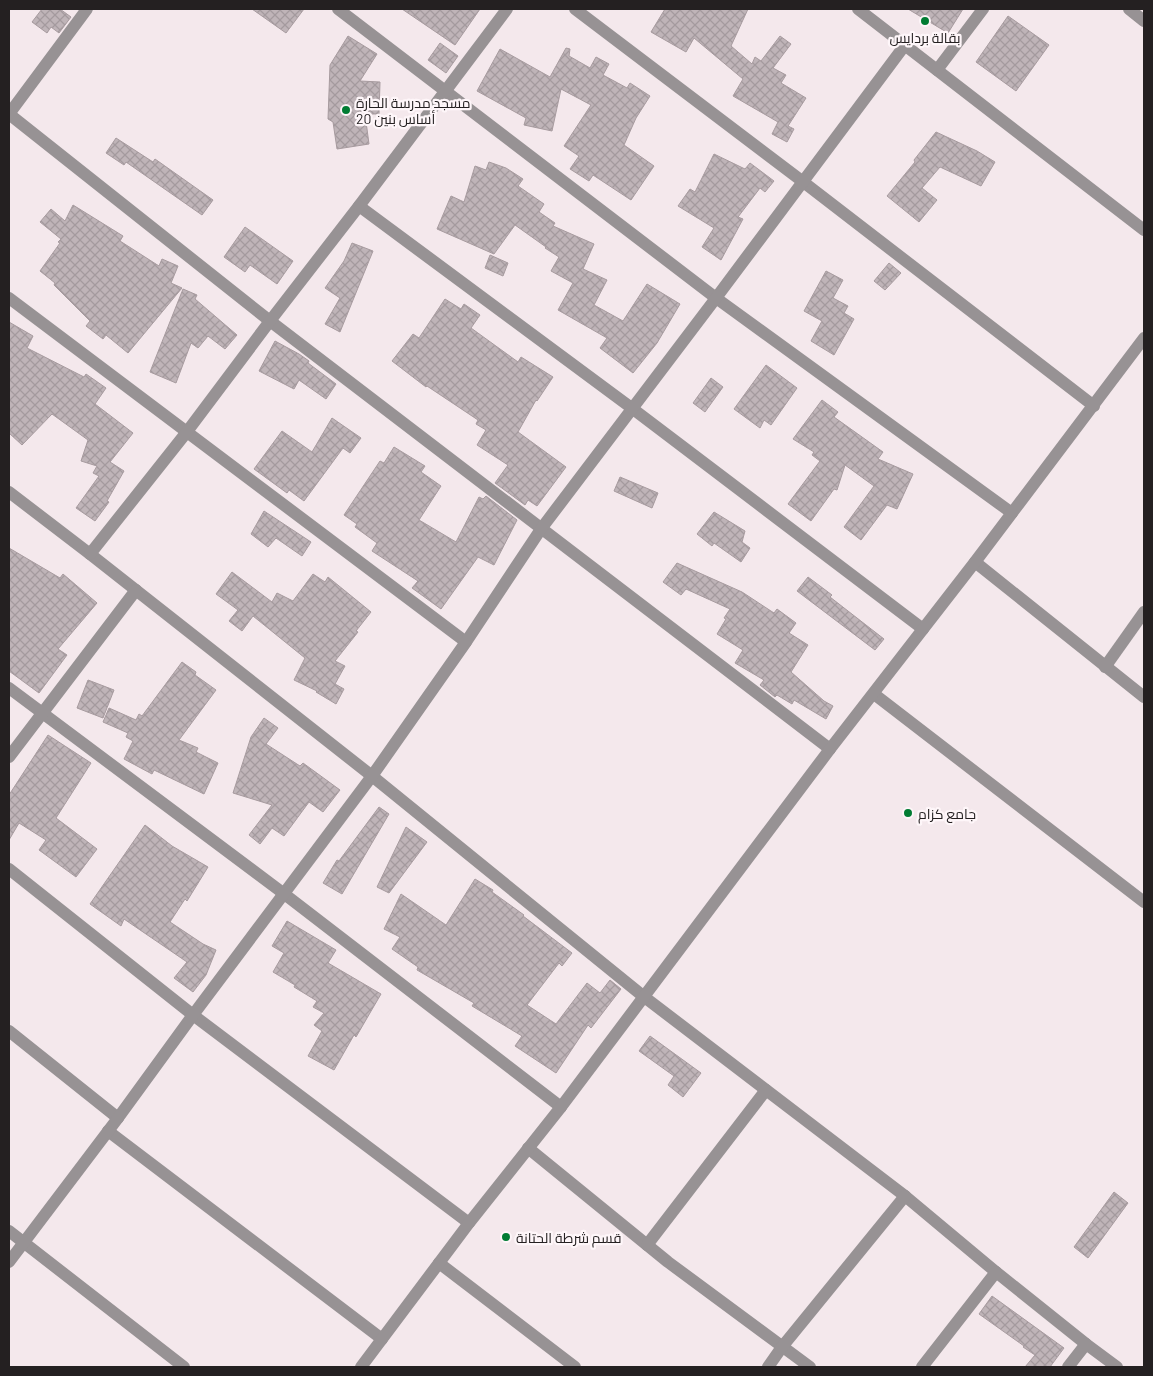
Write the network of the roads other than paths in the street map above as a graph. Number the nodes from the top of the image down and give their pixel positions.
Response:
1 (87, 9) edge
2 (338, 9) edge
3 (507, 9) edge
4 (575, 9) edge
5 (858, 9) edge
6 (983, 9) edge
7 (1129, 9) edge
8 (1144, 21) edge
9 (905, 44) junction
10 (936, 70) junction
11 (446, 90) junction
12 (9, 114) edge
13 (802, 181) junction
14 (359, 206) junction
15 (1144, 230) edge
16 (9, 298) edge
17 (716, 298) junction
18 (270, 321) junction
19 (1144, 338) edge
20 (1094, 406) junction
21 (632, 409) junction
22 (186, 433) junction
23 (9, 492) edge
24 (1012, 513) junction
25 (542, 529) junction
26 (90, 554) junction
27 (975, 562) junction
28 (136, 590) junction
29 (1144, 612) edge
30 (923, 629) junction
31 (466, 642) junction
32 (1105, 667) junction
33 (9, 688) edge
34 (874, 694) junction
35 (1144, 697) edge
36 (42, 713) junction
37 (830, 749) junction
38 (9, 757) edge
39 (372, 776) junction
40 (9, 868) edge
41 (283, 893) junction
42 (1142, 896) edge
43 (643, 996) junction
44 (193, 1015) junction
45 (9, 1031) edge
46 (766, 1090) junction
47 (561, 1107) junction
48 (118, 1118) junction
49 (108, 1131) junction
50 (528, 1148) junction
51 (905, 1196) junction
52 (469, 1223) junction
53 (9, 1231) edge
54 (24, 1242) junction
55 (647, 1245) junction
56 (9, 1262) edge
57 (439, 1263) junction
58 (996, 1272) junction
59 (382, 1339) junction
60 (1086, 1344) junction
61 (782, 1347) junction
62 (184, 1367) edge
63 (361, 1367) edge
64 (575, 1367) edge
65 (768, 1367) edge
66 (810, 1367) edge
67 (922, 1367) edge
68 (1068, 1367) edge
69 (1117, 1367) edge

1 - 12 street
2 - 11 street
3 - 11 street
4 - 13 street
5 - 9 street
6 - 10 street
7 - 8 street
9 - 10 street
9 - 13 street
10 - 15 street
11 - 14 street
11 - 17 street
12 - 18 street
13 - 17 street
13 - 20 street
14 - 18 street
14 - 21 street
16 - 22 street
17 - 21 street
17 - 24 street
18 - 22 street
18 - 25 street
19 - 20 street
20 - 24 street
21 - 25 street
21 - 30 street
22 - 26 street
22 - 31 street
23 - 26 street
24 - 27 street
25 - 31 street
25 - 37 street
26 - 28 street
27 - 30 street
27 - 32 street
28 - 36 street
28 - 39 street
29 - 32 street
30 - 34 street
31 - 39 street
32 - 35 street
33 - 36 street
34 - 37 street
34 - 42 street
36 - 38 street
36 - 41 street
37 - 43 street
39 - 41 street
39 - 43 street
40 - 44 street
41 - 44 street
41 - 47 street
43 - 46 street
43 - 47 street
44 - 48 street
44 - 52 street
45 - 48 street
46 - 51 street
46 - 55 street
47 - 50 street
48 - 49 street
49 - 54 street
49 - 59 street
50 - 52 street
50 - 55 street
51 - 58 street
51 - 61 street
52 - 57 street
53 - 54 street
54 - 56 street
54 - 62 street
55 - 61 street
57 - 59 street
57 - 64 street
58 - 60 street
58 - 67 street
59 - 63 street
60 - 68 street
60 - 69 street
61 - 65 street
61 - 66 street

